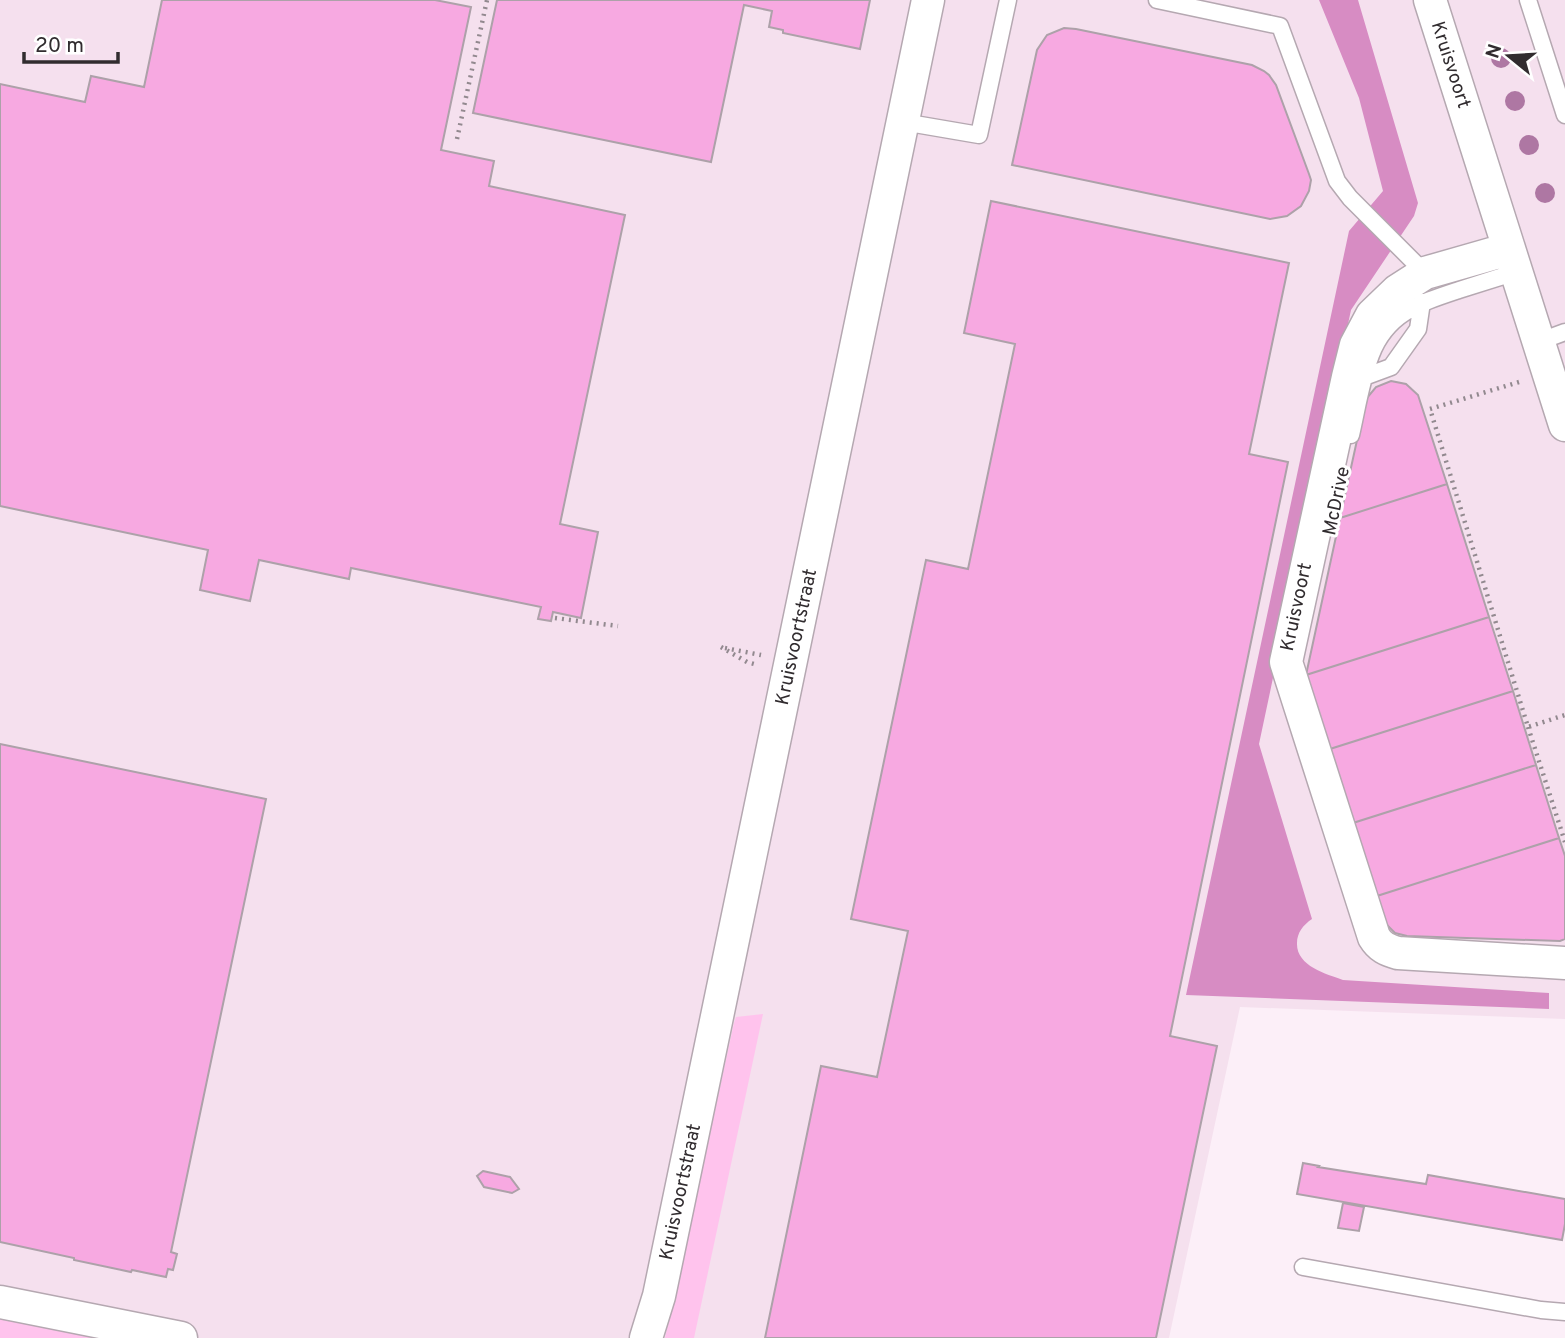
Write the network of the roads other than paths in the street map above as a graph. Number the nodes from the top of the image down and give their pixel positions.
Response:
1 (929, 0) edge
2 (1008, 0) edge
3 (1157, 0) edge
4 (1430, 0) edge
5 (1528, 0) edge
6 (1565, 115) edge
7 (903, 122) junction
8 (1512, 261) junction
9 (1418, 277) junction
10 (1552, 337) edge
11 (1364, 377) junction
12 (1563, 414) edge
13 (1349, 445) dead end
14 (1329, 540) dead end
15 (1286, 662) junction
16 (1565, 963) edge
17 (1303, 1267) dead end
18 (0, 1302) edge
19 (1565, 1312) edge
20 (181, 1338) edge
21 (646, 1338) edge

1 - 7 street, Kruisvoortstraat
2 - 7 lane
3 - 9 lane
4 - 8 street, Kruisvoort
5 - 6 lane
7 - 21 street, Kruisvoortstraat
8 - 9 street, Kruisvoort
8 - 10 street, Kruisvoort
9 - 11 lane, McDrive
9 - 11 lane
9 - 15 street, Kruisvoort
10 - 12 street, Kruisvoort
11 - 13 lane, McDrive
14 - 15 lane, McDrive
15 - 16 street, Kruisvoort
17 - 19 lane
18 - 20 street

